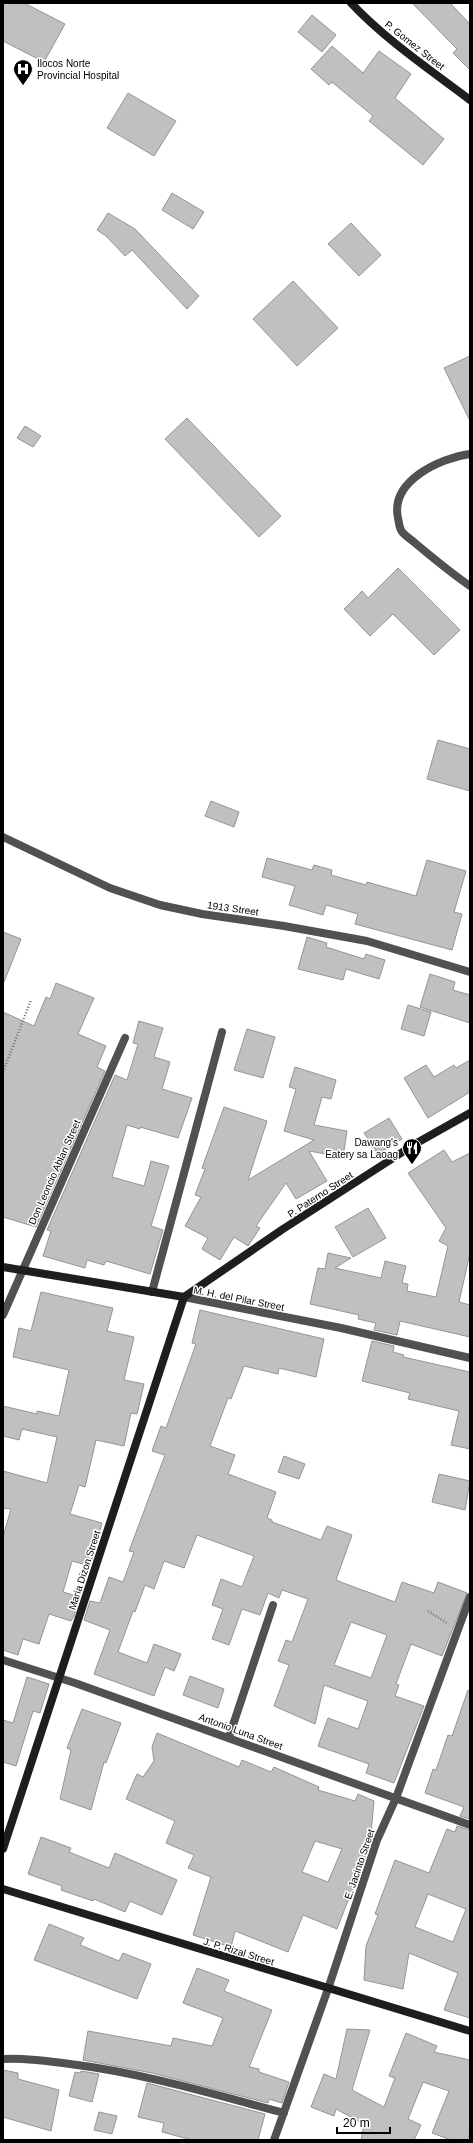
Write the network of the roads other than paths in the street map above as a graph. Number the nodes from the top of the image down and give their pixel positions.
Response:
1 (351, 3) edge
2 (470, 100) edge
3 (470, 454) edge
4 (470, 586) edge
5 (3, 836) edge
6 (470, 972) edge
7 (222, 1032) dead end
8 (125, 1038) dead end
9 (470, 1113) edge
10 (3, 1267) edge
11 (22, 1271) junction
12 (152, 1292) junction
13 (184, 1296) junction
14 (3, 1315) edge
15 (470, 1358) edge
16 (470, 1597) edge
17 (273, 1605) dead end
18 (3, 1660) edge
19 (59, 1677) junction
20 (229, 1738) junction
21 (396, 1798) junction
22 (470, 1825) edge
23 (3, 1849) edge
24 (3, 1889) edge
25 (328, 1989) junction
26 (470, 2031) edge
27 (3, 2059) edge
28 (284, 2113) junction
29 (274, 2140) edge

1 - 2 main road, P. Gomez Street
3 - 4 street
5 - 6 street, 1913 Street
7 - 12 street
8 - 11 street, Don Leoncio Ablan Street
9 - 13 main road, P. Paterno Street
10 - 11 main road, M. H. del Pilar Street
11 - 12 main road, M. H. del Pilar Street
11 - 14 street, Don Leoncio Ablan Street
12 - 13 main road, M. H. del Pilar Street
13 - 15 street, M. H. del Pilar Street
13 - 19 main road, Maria Dizon Street
16 - 21 street, E. Jacinto Street
17 - 20 street
18 - 19 street, Antonio Luna Street
19 - 20 street, Antonio Luna Street
19 - 23 main road, Maria Dizon Street
20 - 21 street, Antonio Luna Street
21 - 22 street, Antonio Luna Street
21 - 25 street, E. Jacinto Street
24 - 25 main road, J. P. Rizal Street
25 - 26 main road, J. P. Rizal Street
25 - 28 street, E. Jacinto Street
27 - 28 street
28 - 29 street, E. Jacinto Street

